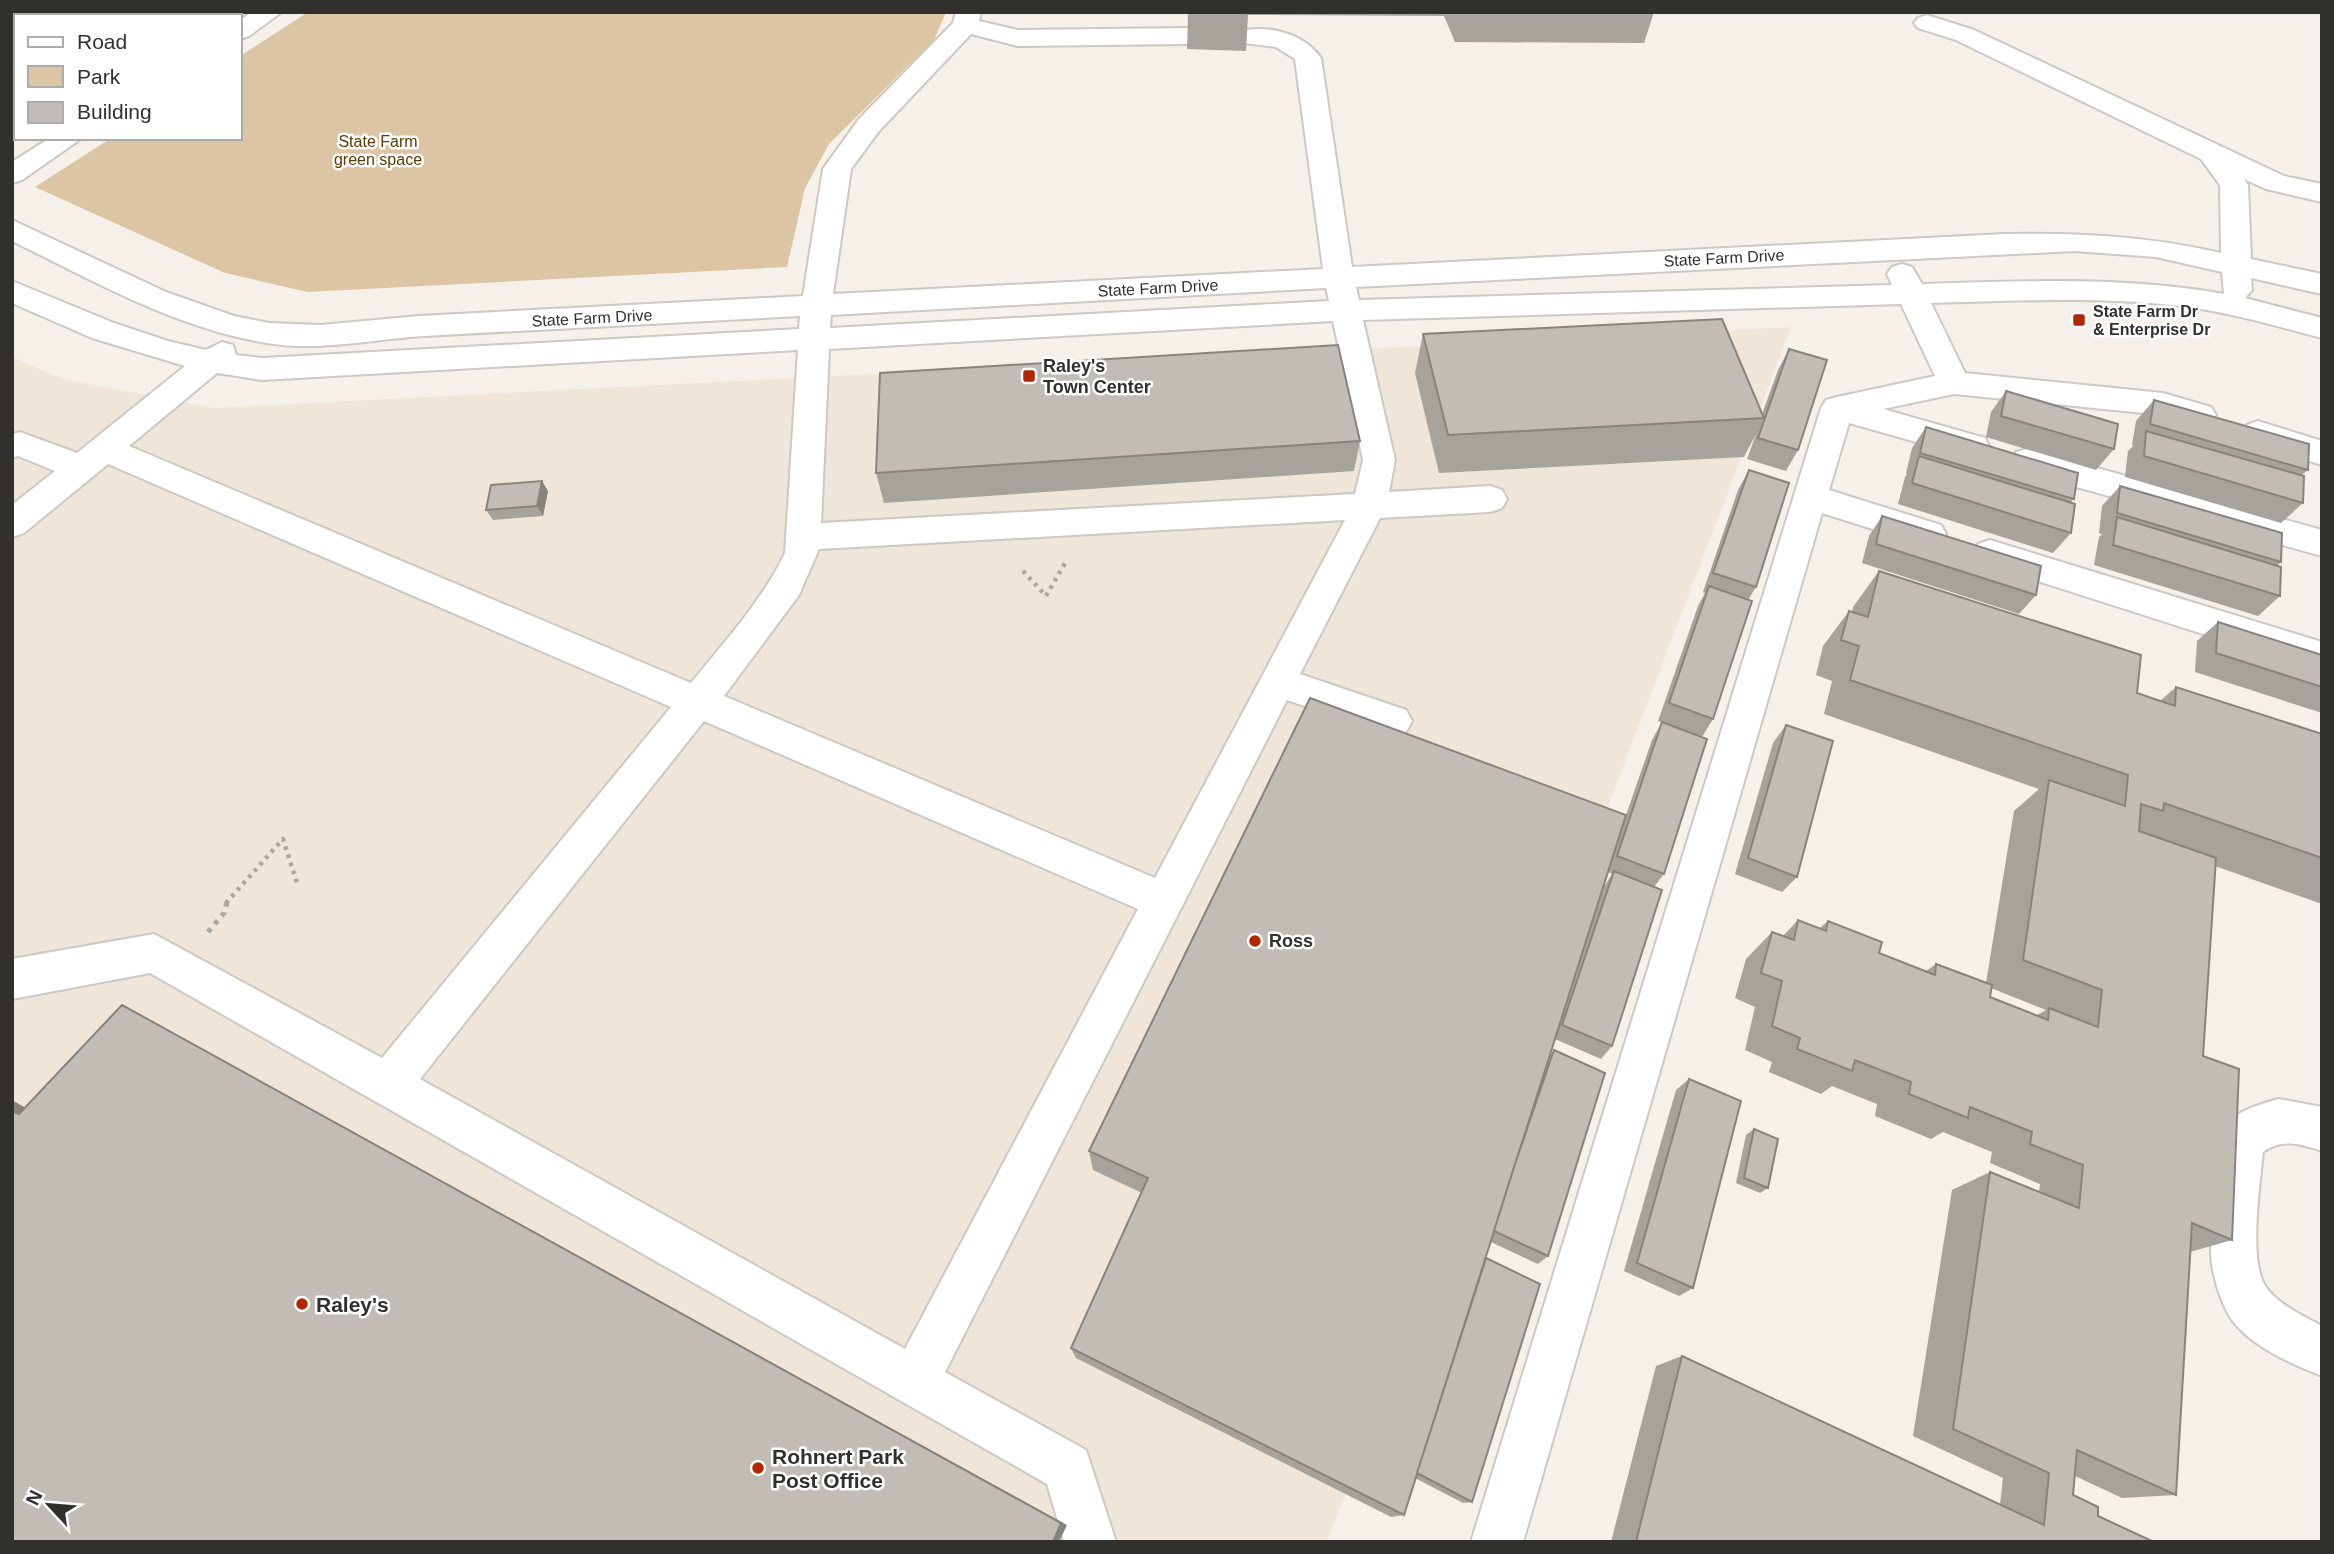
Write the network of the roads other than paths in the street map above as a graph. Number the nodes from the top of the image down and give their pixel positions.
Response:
1 (270, 12) edge
2 (967, 19) edge
3 (1927, 23) dead end
4 (242, 30) edge
5 (1188, 36) dead end
6 (1245, 37) dead end
7 (66, 140) edge
8 (2211, 153) junction
9 (12, 174) edge
10 (2322, 193) edge
11 (12, 229) edge
12 (1889, 249) junction
13 (2237, 265) junction
14 (2322, 284) edge
15 (12, 290) edge
16 (1343, 294) junction
17 (1911, 294) junction
18 (2237, 306) junction
19 (817, 323) junction
20 (2322, 328) edge
21 (249, 330) junction
22 (209, 364) junction
23 (1954, 383) junction
24 (1837, 408) junction
25 (15, 443) edge
26 (2322, 453) edge
27 (94, 458) junction
28 (1811, 498) junction
29 (1490, 499) dead end
30 (1369, 506) junction
31 (12, 524) edge
32 (803, 537) junction
33 (2322, 543) edge
34 (2322, 657) edge
35 (1278, 682) junction
36 (698, 702) junction
37 (1393, 722) dead end
38 (1164, 901) junction
39 (12, 979) edge
40 (388, 1085) junction
41 (2322, 1129) edge
42 (2322, 1352) edge
43 (914, 1382) junction
44 (1090, 1542) edge
45 (1497, 1542) edge

1 - 4 street
2 - 5 street
2 - 19 street
3 - 8 street
6 - 16 street
7 - 9 street
8 - 10 street
8 - 13 street
11 - 21 street, State Farm Drive
12 - 13 street, State Farm Drive
12 - 16 street, State Farm Drive
12 - 17 street
13 - 14 street, State Farm Drive
13 - 18 street
15 - 22 street, State Farm Drive
16 - 17 street, State Farm Drive
16 - 19 street, State Farm Drive
16 - 30 street
17 - 18 street, State Farm Drive
17 - 23 street
18 - 20 street, State Farm Drive
19 - 21 street, State Farm Drive
19 - 22 street, State Farm Drive
19 - 32 street
21 - 22 street
22 - 27 street
23 - 24 street
23 - 26 street
24 - 28 street
24 - 33 street
25 - 27 street
27 - 31 street
27 - 36 street
28 - 34 street
28 - 45 street
29 - 30 street
30 - 32 street
30 - 35 street
32 - 36 street
35 - 37 street
35 - 38 street
36 - 38 street
36 - 40 street
38 - 43 street
39 - 40 street
40 - 43 street
41 - 42 street
43 - 44 street

